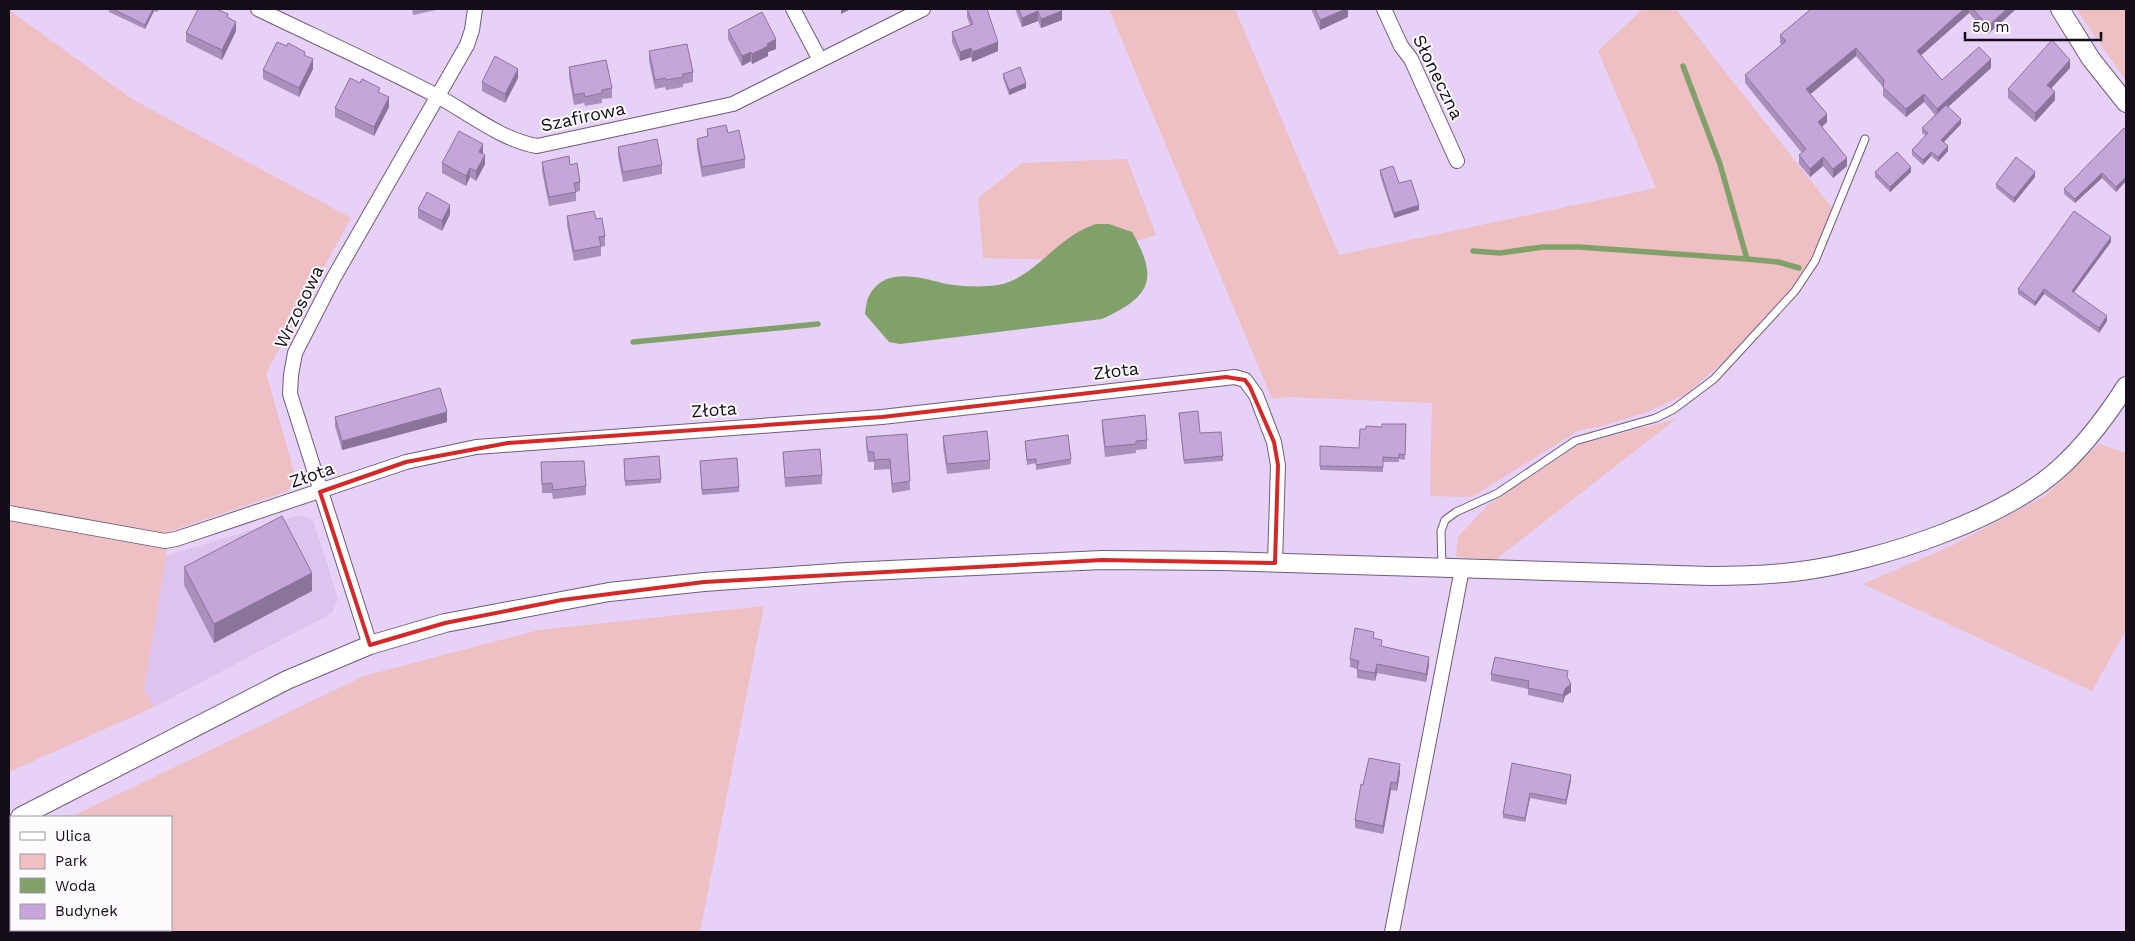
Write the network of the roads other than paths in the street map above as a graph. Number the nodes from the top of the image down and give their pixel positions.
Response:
1 (258, 9) edge
2 (475, 9) edge
3 (793, 9) edge
4 (923, 9) edge
5 (1384, 9) edge
6 (2060, 9) edge
7 (820, 60) junction
8 (439, 97) junction
9 (2126, 103) edge
10 (1865, 140) dead end
11 (1457, 162) dead end
12 (2126, 386) edge
13 (320, 492) junction
14 (9, 513) edge
15 (1274, 563) junction
16 (1442, 567) junction
17 (1462, 569) junction
18 (370, 645) junction
19 (22, 816) edge
20 (1392, 932) edge

1 - 8 street, Szafirowa
2 - 8 street, Wrzosowa
3 - 7 street
4 - 7 street, Szafirowa
5 - 11 street, Słoneczna
6 - 9 street
7 - 8 street, Szafirowa
8 - 13 street, Wrzosowa
10 - 16 lane
12 - 17 street
13 - 14 street, Złota
13 - 15 street, Złota
13 - 18 street, Wrzosowa
15 - 16 street
15 - 18 street
16 - 17 street
17 - 20 street
18 - 19 street

